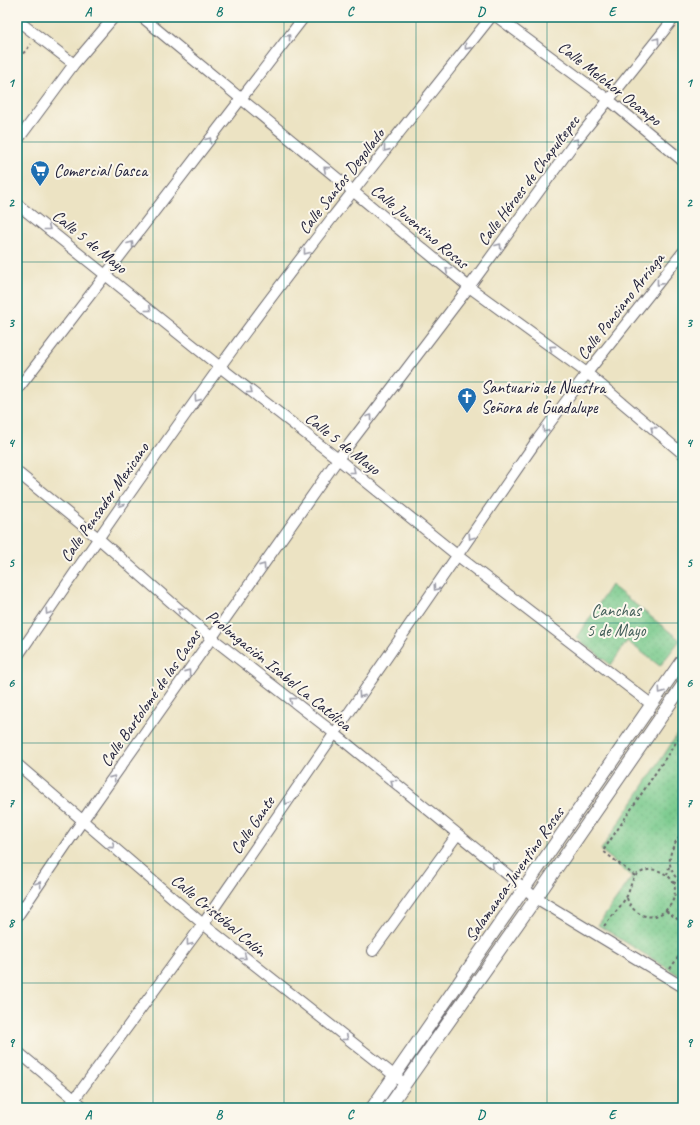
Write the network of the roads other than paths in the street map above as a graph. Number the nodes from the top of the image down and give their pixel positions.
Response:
1 (114, 17) edge
2 (142, 17) edge
3 (304, 17) edge
4 (491, 17) edge
5 (497, 17) edge
6 (675, 17) edge
7 (17, 20) edge
8 (74, 64) junction
9 (241, 98) junction
10 (609, 100) junction
11 (17, 141) edge
12 (683, 161) edge
13 (353, 191) junction
14 (17, 204) edge
15 (683, 252) edge
16 (107, 275) junction
17 (469, 287) junction
18 (220, 367) junction
19 (587, 373) junction
20 (17, 390) edge
21 (683, 454) edge
22 (338, 459) junction
23 (17, 472) edge
24 (98, 538) junction
25 (458, 556) junction
26 (212, 638) junction
27 (17, 657) edge
28 (683, 658) edge
29 (683, 685) edge
30 (651, 704) junction
31 (334, 733) junction
32 (17, 764) edge
33 (83, 820) junction
34 (457, 835) junction
35 (524, 888) junction
36 (536, 898) junction
37 (17, 917) edge
38 (203, 924) junction
39 (373, 951) dead end
40 (683, 987) edge
41 (17, 1051) edge
42 (394, 1076) junction
43 (405, 1084) junction
44 (74, 1098) junction
45 (68, 1108) edge
46 (85, 1108) edge
47 (372, 1108) edge
48 (388, 1108) edge

1 - 8 street
2 - 9 street, Calle Juventino Rosas
9 -> 3 street
4 -> 13 street, Calle Santos Degollado
5 - 10 street, Calle Melchor Ocampo
10 -> 6 street, Calle Héroes de Chapultepec
7 - 8 street
8 - 11 street
13 -> 9 street, Calle Juventino Rosas
16 -> 9 street
10 - 12 street, Calle Melchor Ocampo
17 -> 10 street, Calle Héroes de Chapultepec
17 -> 13 street, Calle Juventino Rosas
13 -> 18 street, Calle Santos Degollado
14 -> 16 street, Calle 5 de Mayo
15 -> 19 street, Calle Ponciano Arriaga
16 -> 18 street, Calle 5 de Mayo
16 - 20 street
19 -> 17 street, Calle Juventino Rosas
22 -> 17 street, Calle Héroes de Chapultepec
18 -> 22 street, Calle 5 de Mayo
18 -> 24 street, Calle Pensador Mexicano
21 -> 19 street, Calle Juventino Rosas
19 -> 25 street, Calle Ponciano Arriaga
22 -> 25 street, Calle 5 de Mayo
26 -> 22 street, Calle Bartolomé de las Casas
23 - 24 street, Prolongación Isabel La Católica
26 -> 24 street, Prolongación Isabel La Católica
24 -> 27 street, Calle Pensador Mexicano
25 - 30 street, Calle 5 de Mayo
25 -> 31 street, Calle Gante
31 -> 26 street, Prolongación Isabel La Católica
33 -> 26 street, Calle Bartolomé de las Casas
28 -> 30 street, Salamanca-Juventino Rosas
29 - 36 street, Salamanca-Juventino Rosas
30 - 35 street, Salamanca-Juventino Rosas
34 -> 31 street, Prolongación Isabel La Católica
31 -> 38 street, Calle Gante
32 - 33 street, Calle Cristóbal Colón
37 -> 33 street, Calle Bartolomé de las Casas
33 -> 38 street, Calle Cristóbal Colón
35 -> 34 street, Prolongación Isabel La Católica
34 - 39 street
35 - 36 street, Prolongación Isabel La Católica
35 - 42 street, Salamanca-Juventino Rosas
36 - 40 street
36 - 43 street, Salamanca-Juventino Rosas
38 -> 42 street, Calle Cristóbal Colón
38 -> 44 street, Calle Gante
41 - 44 street
42 - 43 street, Calle Cristóbal Colón
42 - 47 street, Salamanca-Juventino Rosas
43 - 48 street, Salamanca-Juventino Rosas
44 - 45 street, Calle Gante
44 - 46 street

